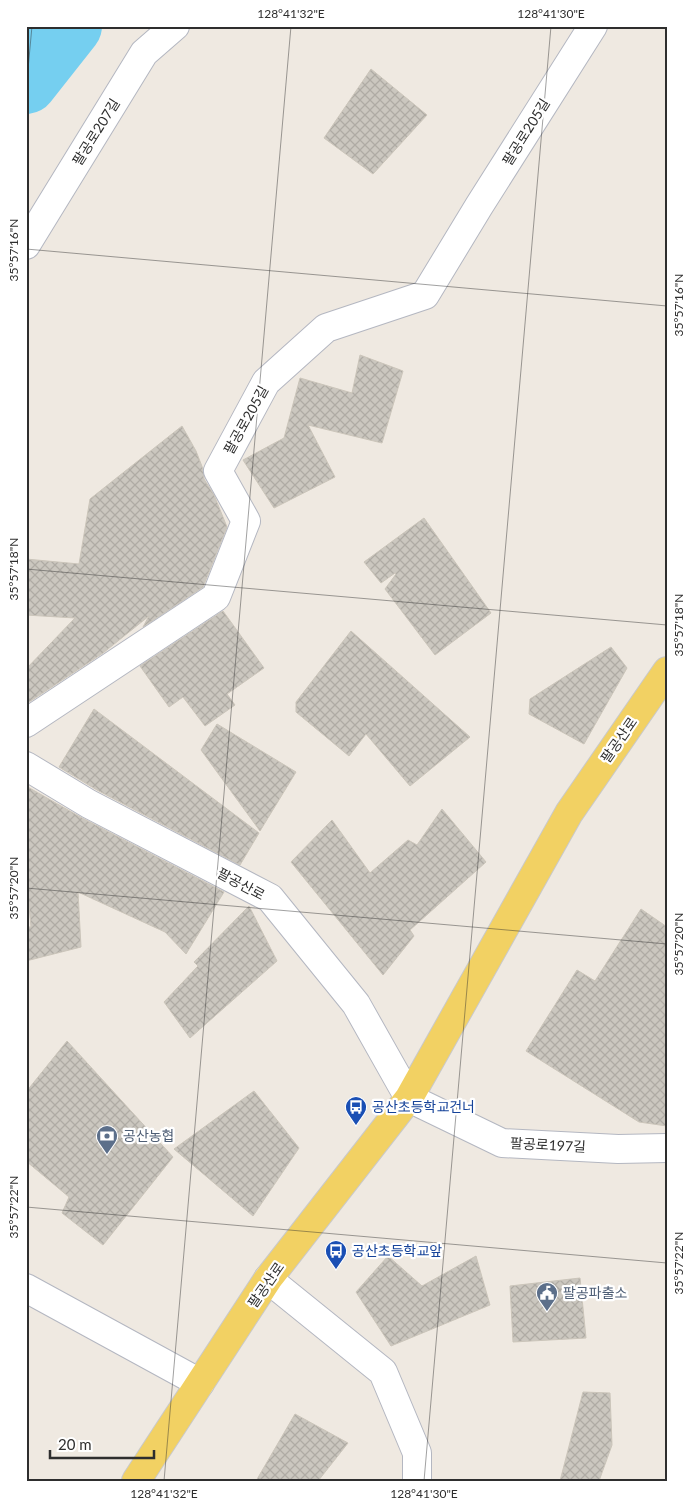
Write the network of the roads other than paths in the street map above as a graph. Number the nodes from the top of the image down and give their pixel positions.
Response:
1 (175, 26) edge
2 (593, 26) edge
3 (26, 245) edge
4 (667, 671) edge
5 (26, 722) edge
6 (26, 766) edge
7 (409, 1098) junction
8 (667, 1148) edge
9 (268, 1279) junction
10 (26, 1288) edge
11 (200, 1383) junction
12 (144, 1478) edge
13 (417, 1481) edge

1 - 3 street, 팔공로207길
2 - 5 street, 팔공로205길
4 - 7 main road, 팔공산로
6 - 7 street, 팔공산로
7 - 8 street, 팔공로197길
7 - 9 main road, 팔공산로
9 - 11 main road, 팔공산로
9 - 13 street
10 - 11 street
11 - 12 main road, 팔공산로

